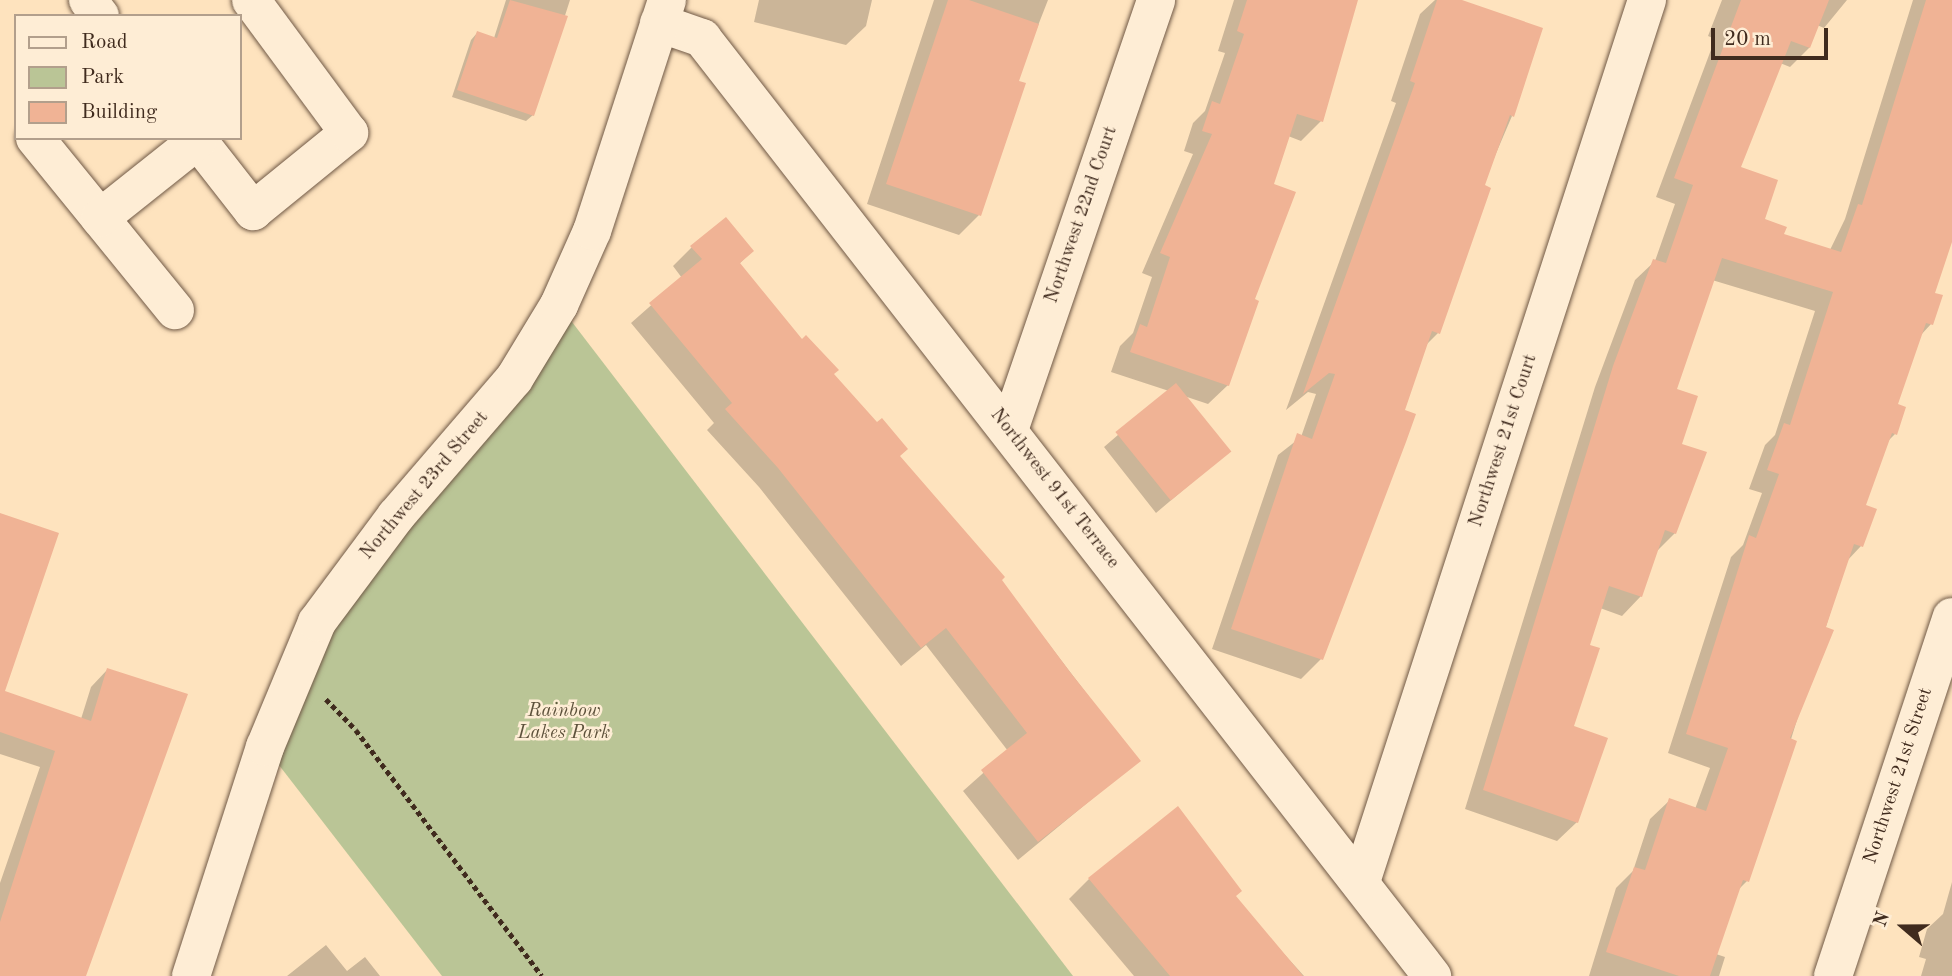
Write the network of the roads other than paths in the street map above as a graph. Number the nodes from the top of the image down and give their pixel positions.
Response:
1 (251, 0) edge
2 (1156, 0) edge
3 (1647, 0) edge
4 (663, 12) edge
5 (37, 140) edge
6 (196, 140) edge
7 (198, 140) edge
8 (100, 218) junction
9 (175, 310) dead end
10 (1009, 430) junction
11 (1950, 628) edge
12 (1361, 882) junction
13 (191, 976) edge
14 (1432, 976) edge
15 (1833, 976) edge

1 - 7 street
2 - 10 street, Northwest 22nd Court
3 - 12 street, Northwest 21st Court
4 - 10 street, Northwest 91st Terrace
4 - 13 street, Northwest 23rd Street
5 - 8 street
6 - 8 street
8 - 9 street
10 - 12 street, Northwest 91st Terrace
11 - 15 street, Northwest 21st Street
12 - 14 street, Northwest 91st Terrace

